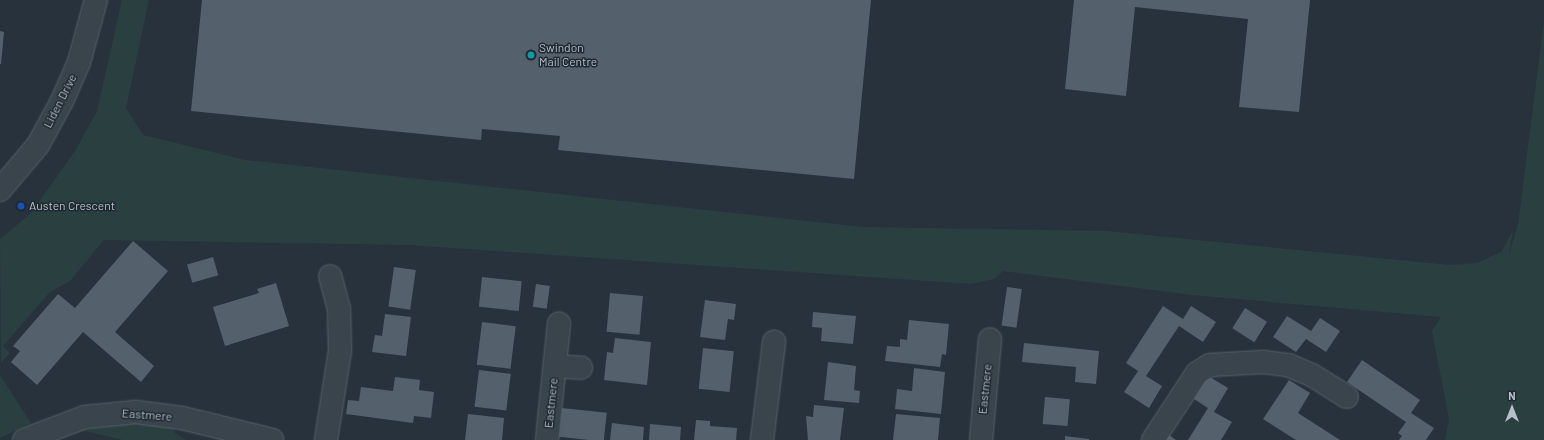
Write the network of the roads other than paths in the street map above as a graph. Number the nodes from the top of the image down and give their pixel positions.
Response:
1 (96, 0) edge
2 (0, 190) edge
3 (330, 276) dead end
4 (559, 324) dead end
5 (990, 339) dead end
6 (774, 342) dead end
7 (555, 366) junction
8 (581, 368) dead end
9 (1347, 397) dead end
10 (210, 432) edge
11 (24, 440) edge
12 (272, 440) edge
13 (326, 440) edge
14 (547, 440) edge
15 (762, 440) edge
16 (980, 440) edge
17 (1153, 440) edge

1 - 2 street, Liden Drive
3 - 13 street
4 - 7 street, Eastmere
5 - 16 street, Eastmere
6 - 15 street
7 - 8 street, Eastmere
7 - 14 street, Eastmere
9 - 17 street
10 - 11 street, Eastmere
10 - 12 street, Eastmere

